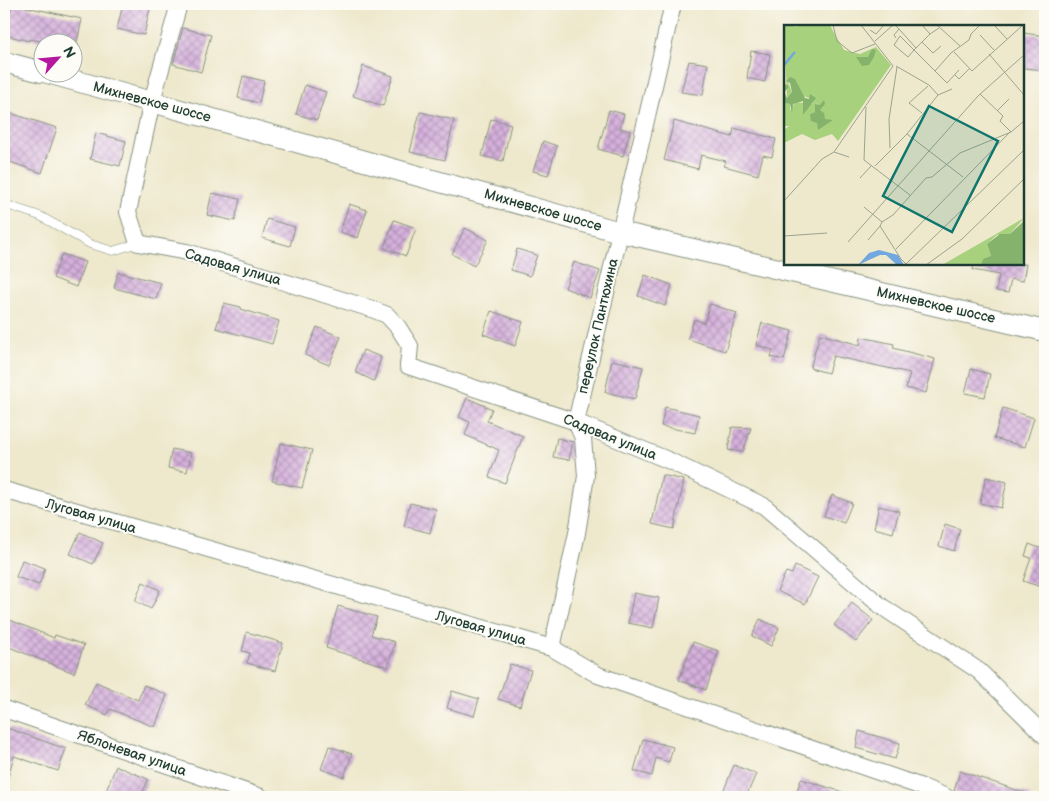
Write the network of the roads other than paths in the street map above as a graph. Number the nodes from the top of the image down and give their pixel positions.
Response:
1 (179, 4) edge
2 (673, 4) edge
3 (4, 62) edge
4 (32, 69) edge
5 (81, 82) edge
6 (152, 101) junction
7 (4, 204) edge
8 (620, 232) junction
9 (138, 243) junction
10 (1045, 331) edge
11 (576, 422) junction
12 (4, 490) edge
13 (552, 648) junction
14 (4, 709) edge
15 (1045, 736) edge
16 (261, 797) edge
17 (946, 797) edge

1 - 6 street
2 - 8 street, переулок Пантюхина
3 - 4 street, Михневское шоссе
5 - 6 street, Михневское шоссе
6 - 8 street, Михневское шоссе
6 - 9 street
7 - 9 lane
8 - 10 street, Михневское шоссе
8 - 11 street, переулок Пантюхина
9 - 11 street, Садовая улица
11 - 13 street
11 - 15 street, Садовая улица
12 - 13 street, Луговая улица
13 - 17 street, Луговая улица
14 - 16 street, Яблоневая улица

